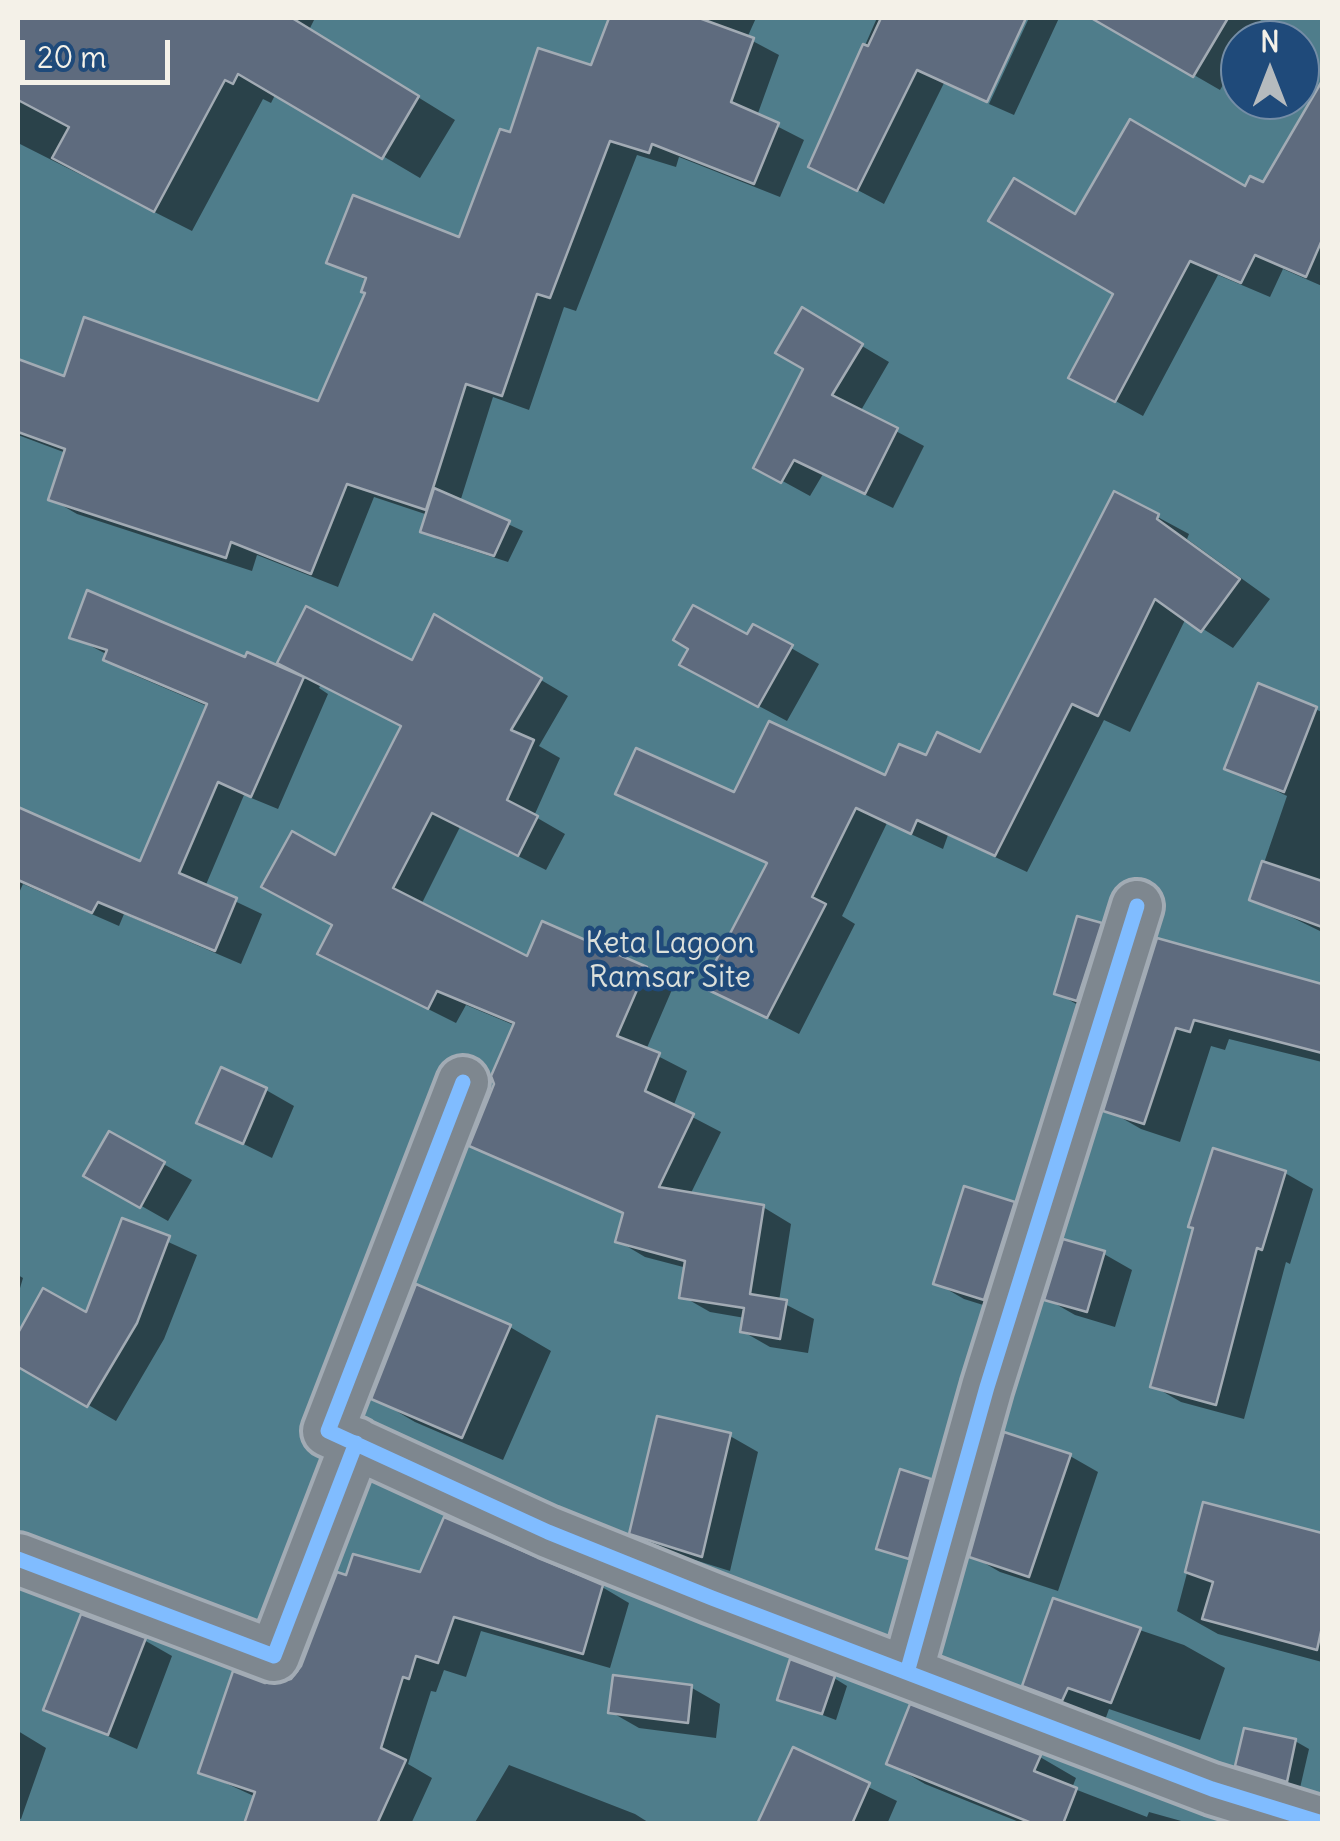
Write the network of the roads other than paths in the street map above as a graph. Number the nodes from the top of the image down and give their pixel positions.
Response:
1 (1137, 906) dead end
2 (463, 1082) dead end
3 (356, 1443) junction
4 (18, 1559) edge
5 (908, 1669) junction
6 (1322, 1823) edge

1 - 5 street
2 - 3 street
3 - 4 street
3 - 5 street
5 - 6 street

